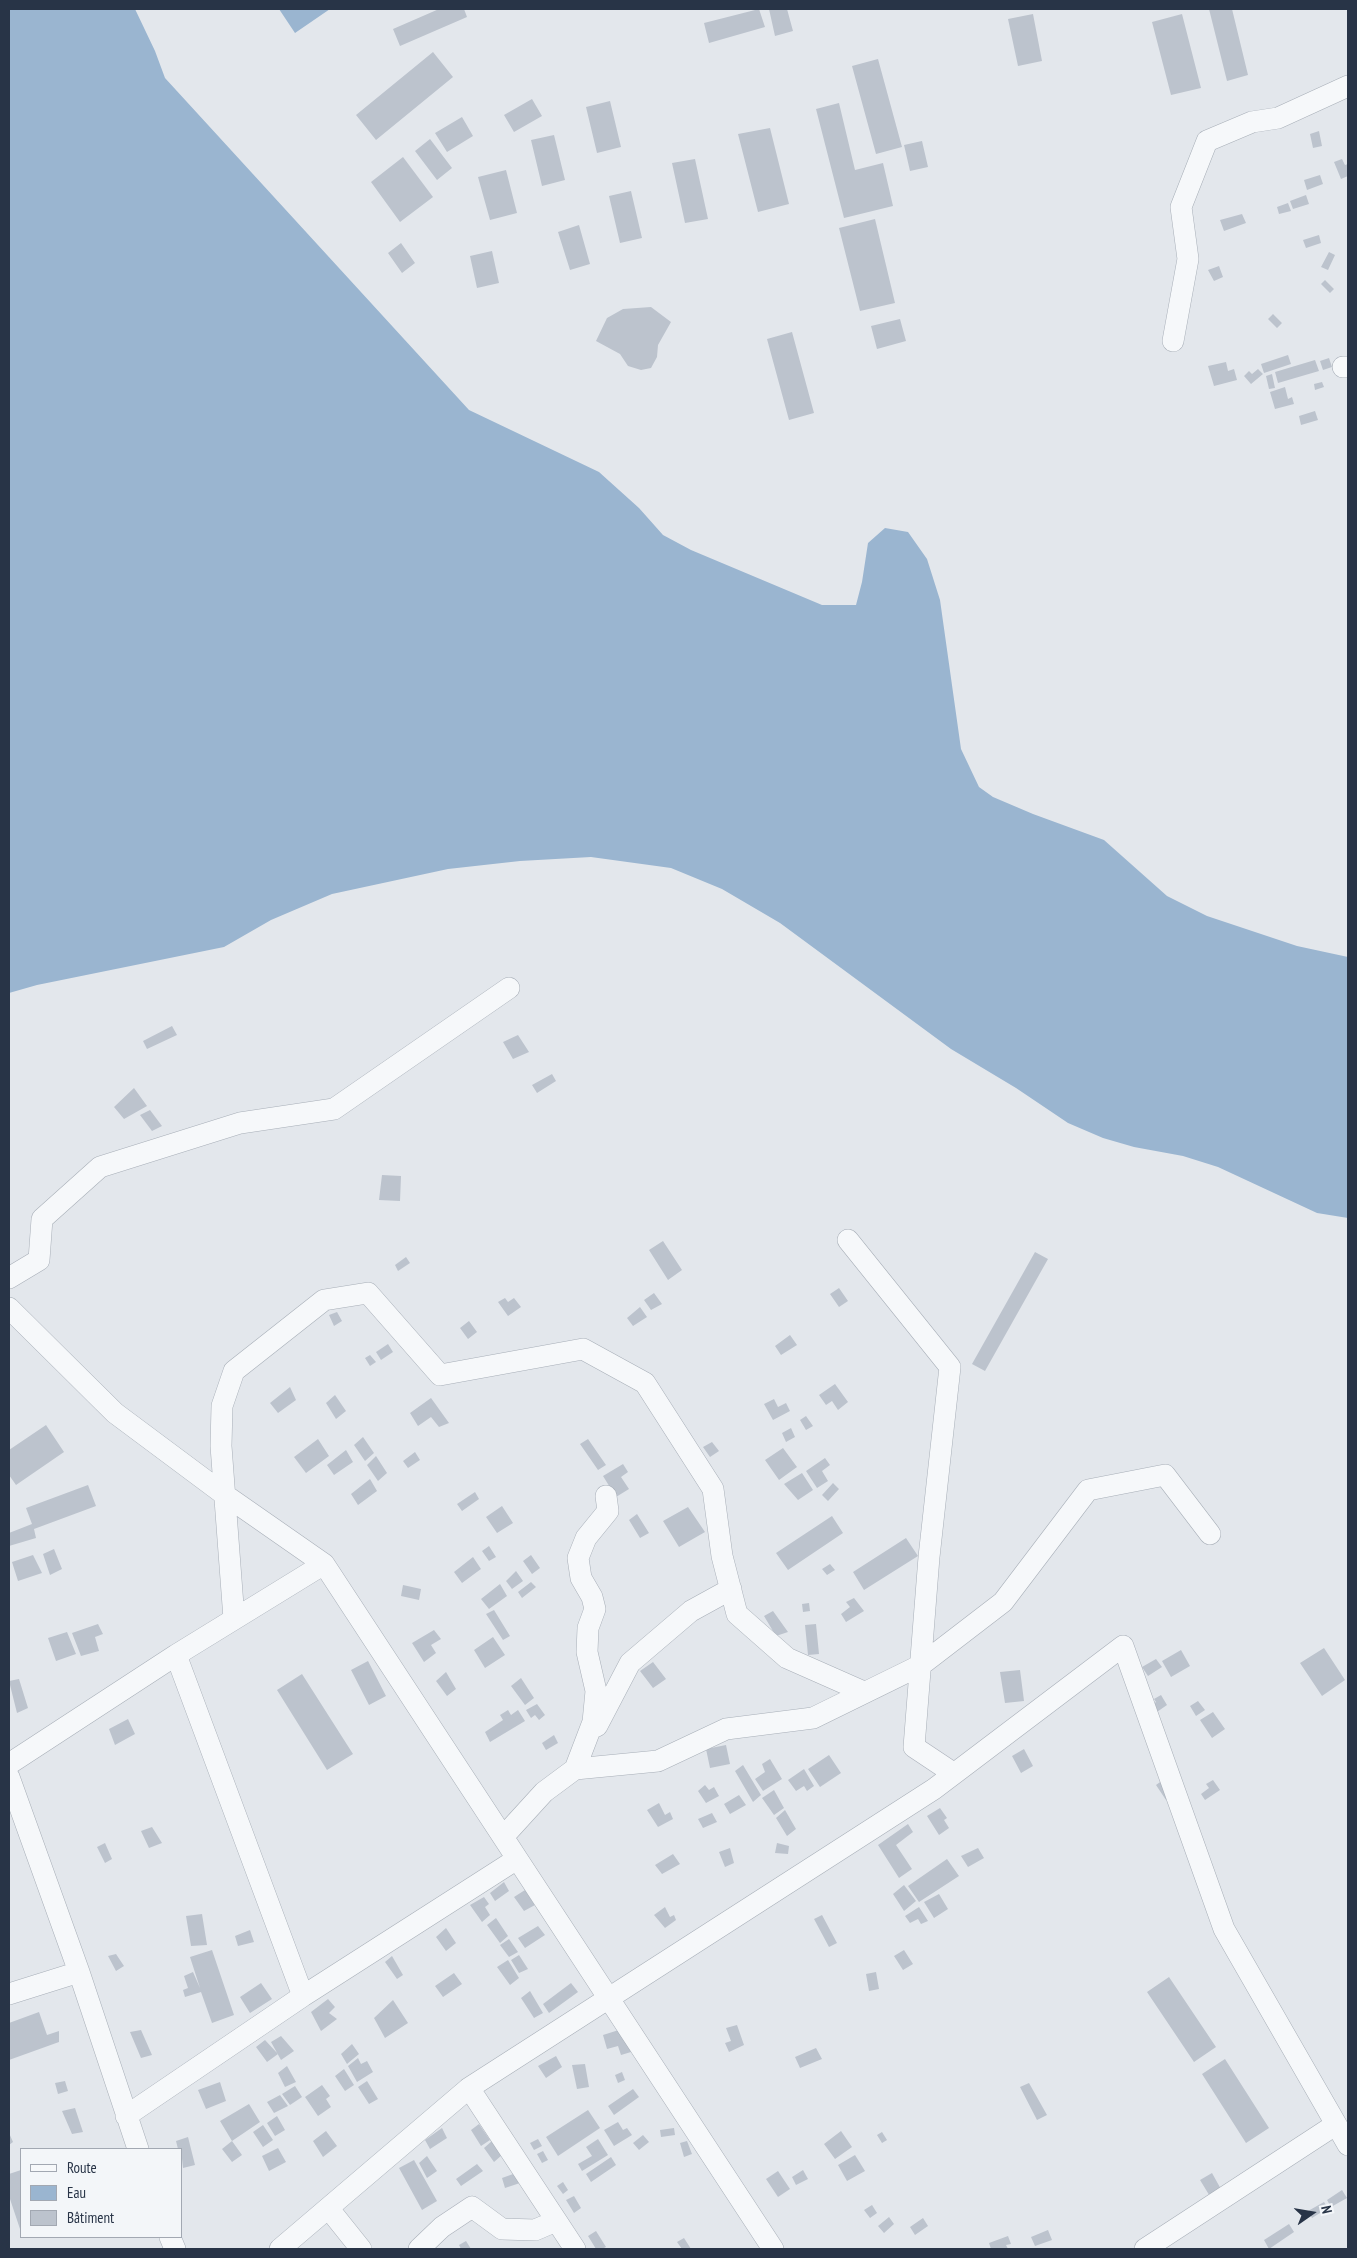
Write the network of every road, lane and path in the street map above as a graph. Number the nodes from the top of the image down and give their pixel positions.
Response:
1 (1348, 86) edge
2 (1173, 341) dead end
3 (509, 988) dead end
4 (848, 1240) dead end
5 (9, 1278) edge
6 (9, 1308) edge
7 (225, 1495) junction
8 (606, 1496) dead end
9 (1210, 1534) dead end
10 (324, 1564) junction
11 (731, 1589) junction
12 (234, 1619) junction
13 (176, 1655) junction
14 (921, 1665) junction
15 (864, 1692) junction
16 (9, 1764) edge
17 (575, 1769) junction
18 (953, 1773) junction
19 (9, 1777) edge
20 (503, 1837) junction
21 (517, 1859) junction
22 (79, 1972) junction
23 (9, 1994) edge
24 (303, 1996) junction
25 (609, 1998) junction
26 (469, 2088) junction
27 (126, 2116) junction
28 (1335, 2125) junction
29 (1348, 2146) edge
30 (138, 2148) edge
31 (329, 2209) junction
32 (556, 2221) junction
33 (280, 2249) edge
34 (361, 2249) edge
35 (419, 2249) edge
36 (575, 2249) edge
37 (773, 2249) edge
38 (1145, 2249) edge

1 - 2 street
3 - 5 street
4 - 14 street
6 - 7 street
7 - 10 street
7 - 11 street
7 - 12 street
8 - 17 street
9 - 14 street
10 - 12 street
10 - 20 street
11 - 15 street
11 - 17 street
12 - 13 street
13 - 16 street
13 - 24 street
14 - 15 street
14 - 18 street
15 - 17 street
17 - 20 street
18 - 25 street
18 - 28 street
19 - 22 street
20 - 21 street
21 - 24 street
21 - 25 street
22 - 23 street
22 - 27 street
24 - 27 street
25 - 26 street
25 - 37 street
26 - 31 street
26 - 32 street
27 - 30 street
28 - 29 street
28 - 38 street
31 - 33 street
31 - 34 street
32 - 35 street
32 - 36 street

